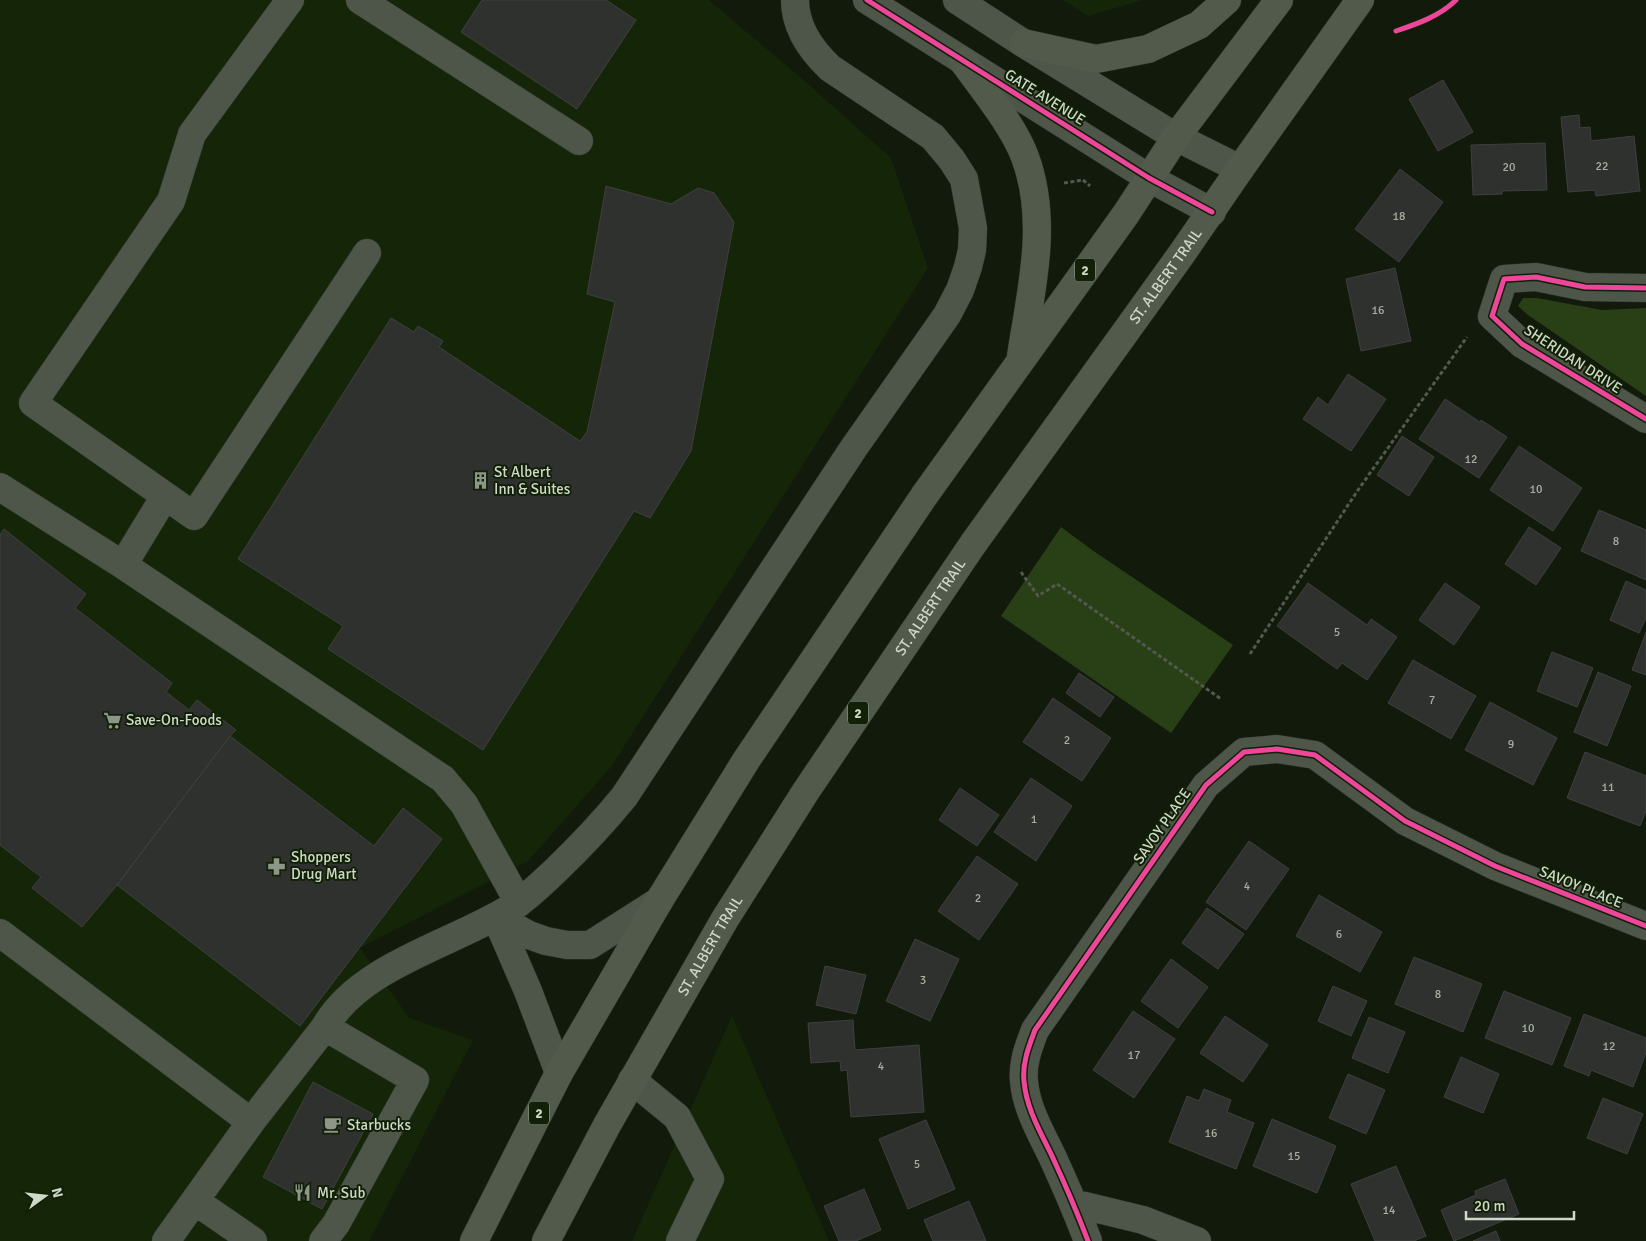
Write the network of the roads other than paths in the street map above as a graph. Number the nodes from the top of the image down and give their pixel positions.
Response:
1 (290, 0) edge
2 (360, 0) edge
3 (794, 0) edge
4 (867, 0) edge
5 (957, 0) edge
6 (1227, 0) edge
7 (1279, 0) edge
8 (1360, 0) edge
9 (1023, 43) junction
10 (963, 61) junction
11 (1176, 137) junction
12 (579, 141) dead end
13 (1240, 169) junction
14 (1149, 178) junction
15 (1212, 212) junction
16 (367, 253) dead end
17 (1646, 288) edge
18 (1020, 362) junction
19 (1646, 419) edge
20 (0, 486) edge
21 (165, 496) junction
22 (123, 565) junction
23 (659, 901) junction
24 (507, 910) junction
25 (1646, 926) edge
26 (0, 933) edge
27 (325, 1027) junction
28 (559, 1073) junction
29 (632, 1080) junction
30 (251, 1122) junction
31 (195, 1201) junction
32 (1073, 1203) junction
33 (166, 1241) edge
34 (253, 1241) edge
35 (323, 1241) edge
36 (474, 1241) edge
37 (546, 1241) edge
38 (680, 1241) edge
39 (1088, 1241) edge
40 (1197, 1241) edge

1 - 21 street
2 - 12 street
3 - 24 street
4 - 10 street, GATE AVENUE
5 - 9 street
6 - 9 main road
7 - 11 main road, 2
8 - 13 main road, ST. ALBERT TRAIL / 2
9 - 11 street
10 - 14 street, GATE AVENUE
10 - 18 main road
11 - 13 street
11 - 14 main road, 2
13 - 15 main road, ST. ALBERT TRAIL / 2
14 - 15 street, GATE AVENUE
14 - 18 main road, 2
15 - 29 main road, ST. ALBERT TRAIL / 2
16 - 21 street
17 - 19 street, SHERIDAN DRIVE
18 - 23 main road, 2
20 - 22 street
21 - 22 street
22 - 24 street
23 - 24 street
23 - 28 main road, 2
24 - 27 street
24 - 28 street
25 - 32 street, SAVOY PLACE
26 - 30 street
27 - 30 street
27 - 35 street
28 - 36 main road, 2
29 - 37 main road, ST. ALBERT TRAIL / 2
29 - 38 street
30 - 31 street
31 - 33 street
31 - 34 street
32 - 39 street, SAVOY PLACE
32 - 40 street

